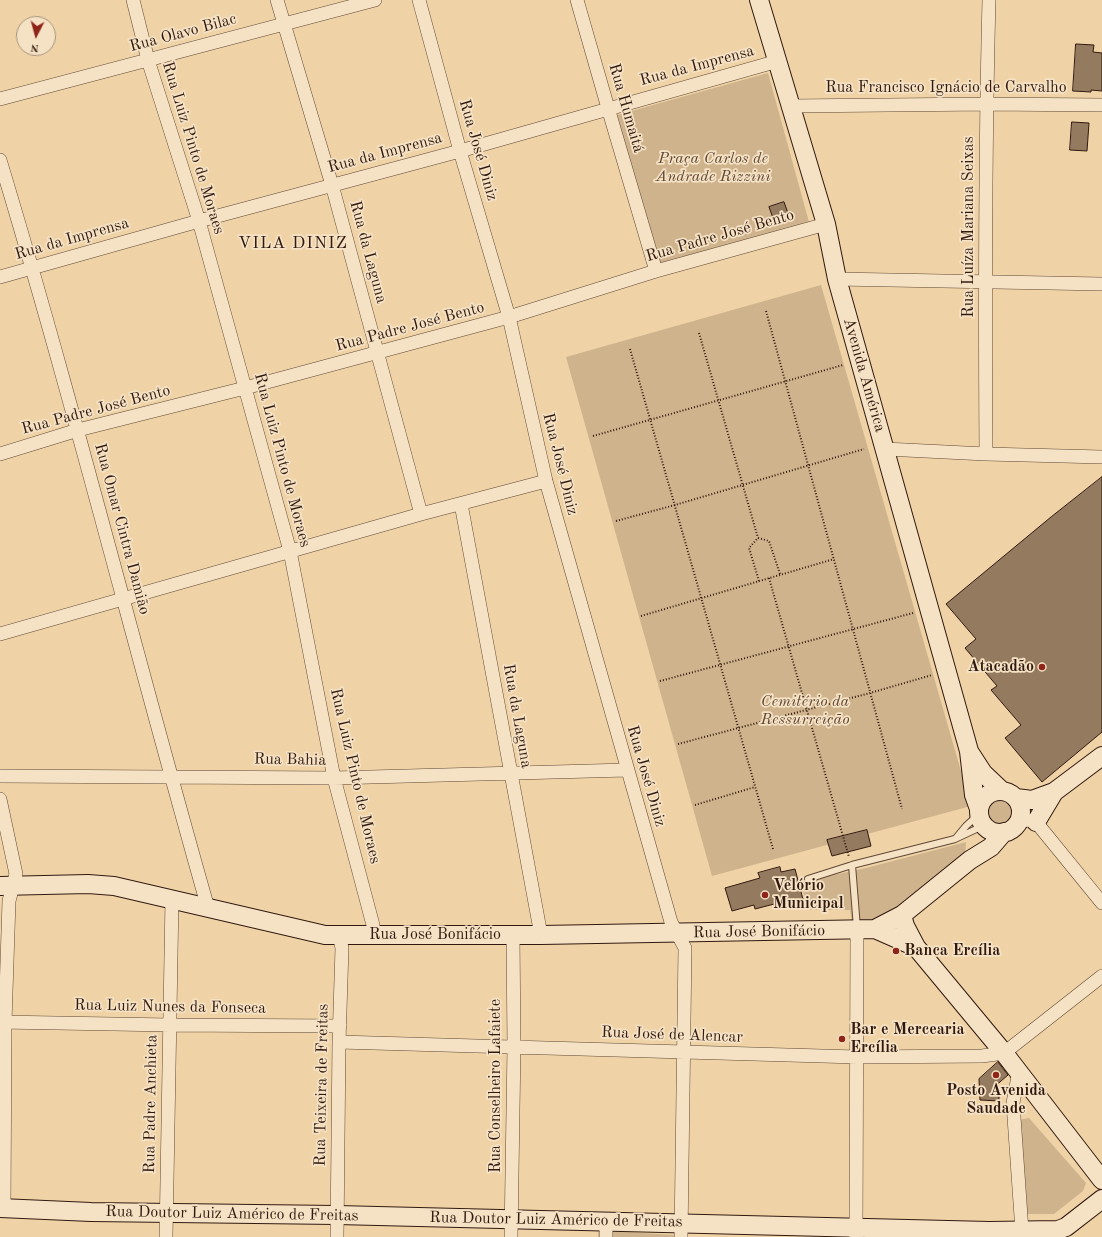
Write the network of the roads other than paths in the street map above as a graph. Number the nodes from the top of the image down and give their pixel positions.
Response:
1 (133, 0) edge
2 (277, 0) edge
3 (375, 0) edge
4 (419, 0) edge
5 (578, 0) edge
6 (759, 0) edge
7 (989, 0) edge
8 (284, 24) junction
9 (148, 60) junction
10 (778, 61) junction
11 (0, 99) edge
12 (987, 104) junction
13 (1102, 105) edge
14 (790, 106) junction
15 (608, 108) junction
16 (460, 151) junction
17 (0, 160) edge
18 (332, 185) junction
19 (199, 221) junction
20 (826, 224) junction
21 (33, 268) junction
22 (656, 271) junction
23 (0, 277) edge
24 (837, 279) junction
25 (985, 282) junction
26 (1102, 284) edge
27 (509, 317) junction
28 (378, 353) junction
29 (245, 388) junction
30 (78, 430) junction
31 (885, 449) junction
32 (0, 454) edge
33 (986, 454) junction
34 (1102, 457) edge
35 (546, 481) junction
36 (462, 504) junction
37 (421, 514) junction
38 (290, 551) junction
39 (124, 599) junction
40 (0, 634) edge
41 (969, 751) junction
42 (1102, 756) edge
43 (627, 770) junction
44 (510, 772) junction
45 (0, 776) edge
46 (170, 776) junction
47 (334, 778) junction
48 (1054, 792) junction
49 (1009, 795) junction
50 (0, 799) edge
51 (982, 819) junction
52 (1019, 825) junction
53 (955, 839) junction
54 (970, 860) junction
55 (852, 865) junction
56 (808, 879) dead end
57 (7, 886) edge
58 (172, 899) junction
59 (1102, 903) edge
60 (208, 908) junction
61 (902, 915) junction
62 (875, 929) junction
63 (857, 930) junction
64 (677, 933) junction
65 (339, 935) junction
66 (374, 935) junction
67 (541, 935) junction
68 (513, 936) junction
69 (916, 947) junction
70 (1102, 976) edge
71 (3, 1022) edge
72 (170, 1025) junction
73 (340, 1026) junction
74 (339, 1042) junction
75 (514, 1047) junction
76 (684, 1053) junction
77 (1004, 1053) junction
78 (857, 1057) junction
79 (1019, 1071) junction
80 (1102, 1180) edge
81 (1102, 1199) edge
82 (2, 1208) edge
83 (167, 1213) junction
84 (337, 1215) junction
85 (511, 1228) edge
86 (606, 1229) edge
87 (681, 1230) edge
88 (1022, 1231) junction
89 (856, 1232) edge
90 (989, 1234) edge
91 (166, 1237) edge
92 (337, 1237) edge

1 - 9 street, Rua Luiz Pinto de Moraes
2 - 8 street, Rua da Laguna
3 - 8 street, Rua Olavo Bilac
4 - 16 street, Rua José Diniz
5 - 15 street, Rua Humaitá
6 - 10 street, Avenida América
7 - 12 street, Rua Luíza Mariana Seixas
8 - 9 street, Rua Olavo Bilac
8 - 18 street, Rua da Laguna
9 - 11 street, Rua Olavo Bilac
9 - 19 street, Rua Luiz Pinto de Moraes
10 - 14 street, Avenida América
10 - 15 street, Rua da Imprensa
12 - 13 street, Rua Francisco Ignácio de Carvalho
12 - 14 street, Rua Francisco Ignácio de Carvalho
12 - 25 street, Rua Luíza Mariana Seixas
14 - 20 street, Avenida América
15 - 16 street, Rua da Imprensa
15 - 22 street, Rua Humaitá
16 - 18 street, Rua da Imprensa
16 - 27 street, Rua José Diniz
17 - 21 street, Rua Omar Cintra Damião
18 - 19 street, Rua da Imprensa
18 - 28 street, Rua da Laguna
19 - 21 street, Rua da Imprensa
19 - 29 street, Rua Luiz Pinto de Moraes
20 - 22 street, Rua Padre José Bento
20 - 24 street, Avenida América
21 - 23 street, Rua da Imprensa
21 - 30 street, Rua Omar Cintra Damião
22 - 27 street, Rua Padre José Bento
24 - 25 street
24 - 31 street, Avenida América
25 - 26 street
25 - 33 street, Rua Luíza Mariana Seixas
27 - 28 street, Rua Padre José Bento
27 - 35 street, Rua José Diniz
28 - 29 street, Rua Padre José Bento
28 - 37 street, Rua da Laguna
29 - 30 street, Rua Padre José Bento
29 - 38 street, Rua Luiz Pinto de Moraes
30 - 32 street, Rua Padre José Bento
30 - 39 street, Rua Omar Cintra Damião
31 - 33 street
31 - 41 street, Avenida América
33 - 34 street
35 - 36 street
35 - 43 street, Rua José Diniz
36 - 37 street
36 - 44 street, Rua da Laguna
37 - 38 street
38 - 39 street
38 - 47 street, Rua Luiz Pinto de Moraes
39 - 40 street
39 - 46 street, Rua Omar Cintra Damião
41 - 49 street, Avenida América
41 - 51 street, Avenida América
42 - 48 street
43 - 44 street, Rua Bahia
43 - 64 street, Rua José Diniz
44 - 47 street, Rua Bahia
44 - 67 street, Rua da Laguna
45 - 46 street, Rua Bahia
46 - 47 street, Rua Bahia
46 - 60 street, Rua Omar Cintra Damião
47 - 66 street, Rua Luiz Pinto de Moraes
48 - 49 street
48 - 52 street
49 - 51 street
49 - 52 street
50 - 57 street
51 - 52 street
51 - 53 lane
51 - 53 lane
51 - 54 street
52 - 54 street
52 - 59 street
53 - 55 lane
54 - 61 street
55 - 56 lane
55 - 63 lane
57 - 58 street, Rua José Bonifácio
57 - 71 street
58 - 60 street, Rua José Bonifácio
58 - 72 street, Rua Padre Anchieta
60 - 65 street, Rua José Bonifácio
61 - 62 street
61 - 69 street
62 - 63 street, Rua José Bonifácio
62 - 69 street
63 - 64 street, Rua José Bonifácio
63 - 78 street
64 - 67 street, Rua José Bonifácio
64 - 76 street, Rua José Diniz
65 - 66 street, Rua José Bonifácio
65 - 73 street, Rua Teixeira de Freitas
66 - 68 street, Rua José Bonifácio
67 - 68 street, Rua José Bonifácio
68 - 75 street, Rua Conselheiro Lafaiete
69 - 77 street
70 - 77 street
71 - 72 street, Rua Luiz Nunes da Fonseca
71 - 82 street
72 - 73 street, Rua Luiz Nunes da Fonseca
72 - 83 street, Rua Padre Anchieta
73 - 74 street, Rua Teixeira de Freitas
74 - 75 street, Rua José de Alencar
74 - 84 street, Rua Teixeira de Freitas
75 - 76 street, Rua José de Alencar
75 - 85 street, Rua Conselheiro Lafaiete
76 - 78 street, Rua José de Alencar
76 - 87 street, Rua José Diniz
77 - 78 street, Rua José de Alencar
77 - 79 street
78 - 89 street
79 - 80 street
79 - 88 street
81 - 88 street, Rua Doutor Luiz Américo de Freitas
82 - 83 street, Rua Doutor Luiz Américo de Freitas
83 - 84 street, Rua Doutor Luiz Américo de Freitas
83 - 91 street, Rua Padre Anchieta
84 - 85 street, Rua Doutor Luiz Américo de Freitas
84 - 92 street, Rua Teixeira de Freitas
85 - 86 street, Rua Doutor Luiz Américo de Freitas
86 - 87 street, Rua Doutor Luiz Américo de Freitas
87 - 89 street, Rua Doutor Luiz Américo de Freitas
88 - 90 street, Rua Doutor Luiz Américo de Freitas
89 - 90 street, Rua Doutor Luiz Américo de Freitas

